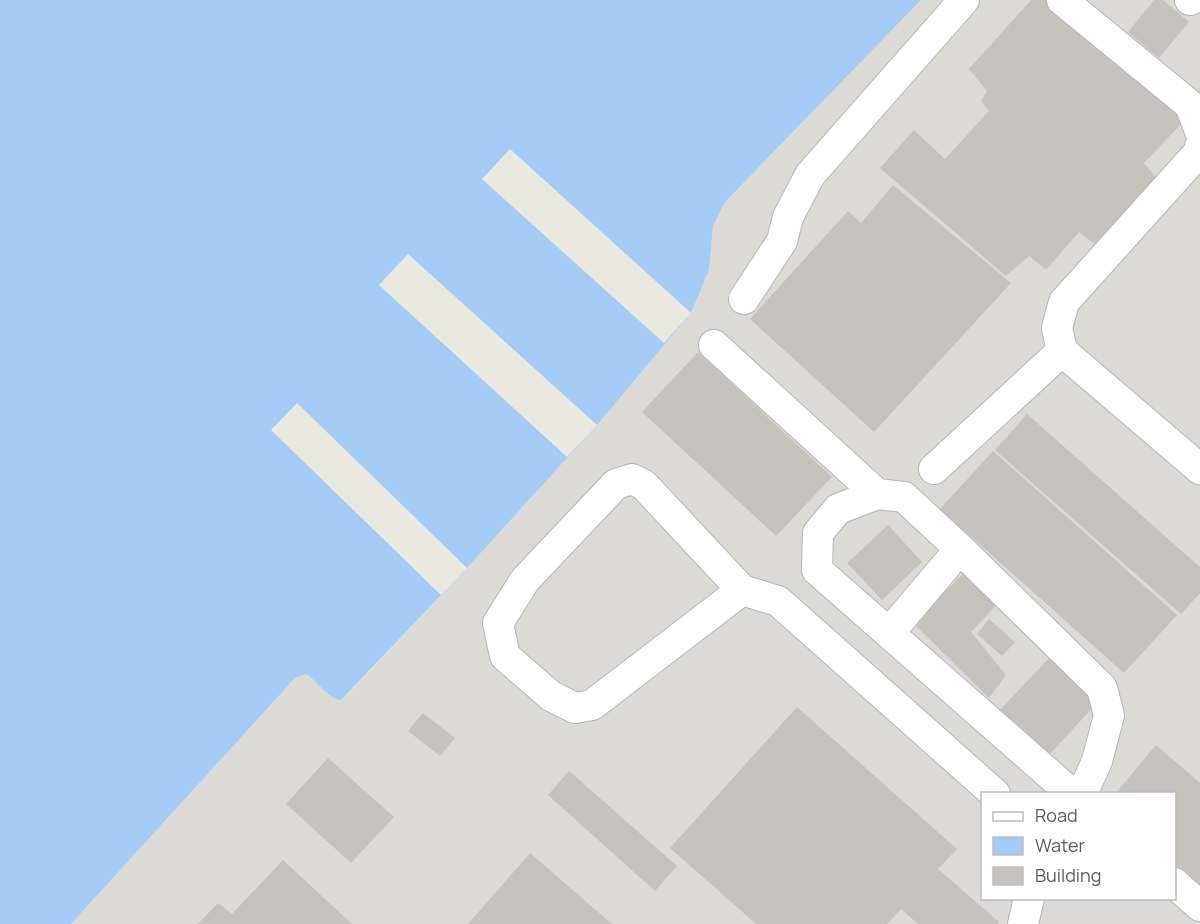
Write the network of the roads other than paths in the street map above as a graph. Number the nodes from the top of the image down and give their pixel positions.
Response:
1 (964, 0) edge
2 (1062, 0) edge
3 (1200, 131) edge
4 (1200, 146) edge
5 (744, 299) dead end
6 (714, 345) dead end
7 (1062, 351) junction
8 (934, 469) dead end
9 (1200, 469) edge
10 (877, 494) junction
11 (960, 549) junction
12 (742, 590) junction
13 (889, 633) junction
14 (993, 792) edge
15 (1070, 792) edge
16 (1083, 792) edge
17 (1176, 885) edge
18 (1029, 900) edge
19 (1200, 906) edge
20 (1023, 924) edge

1 - 5 lane
2 - 3 lane
4 - 7 lane
6 - 10 lane
7 - 8 lane
7 - 9 lane
10 - 11 lane
10 - 13 lane
11 - 13 lane
11 - 16 lane
12 - 12 lane
12 - 14 lane
13 - 15 lane
17 - 19 lane
18 - 20 lane

